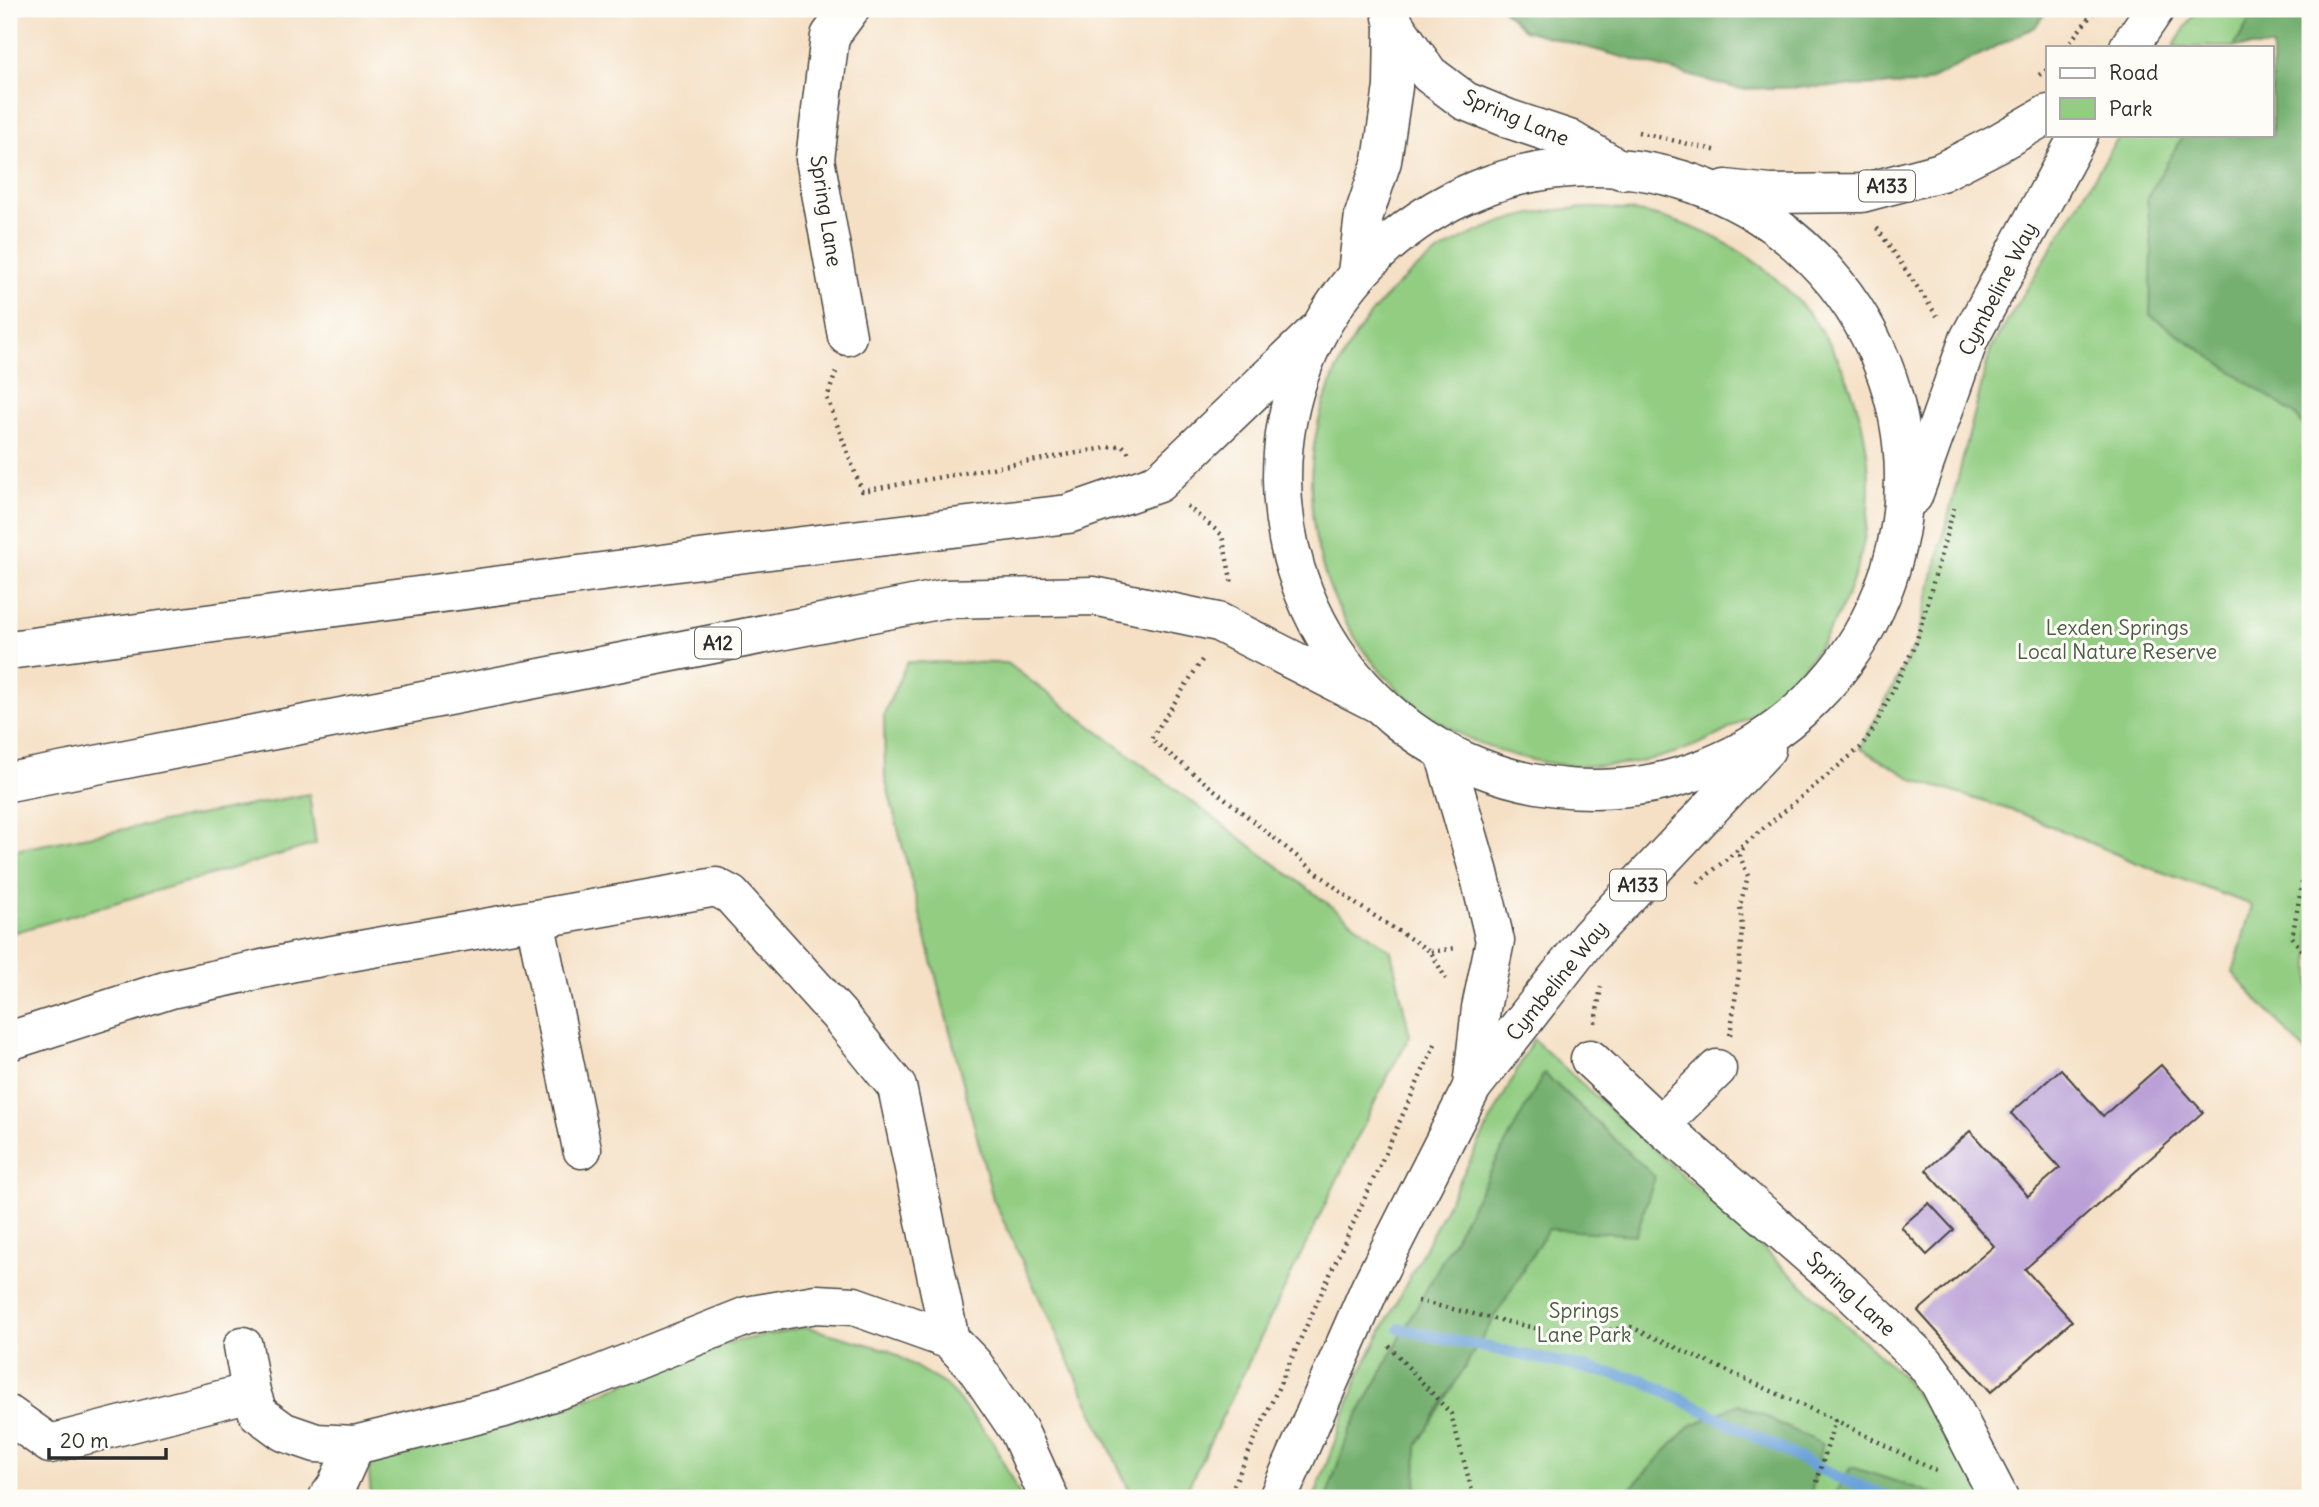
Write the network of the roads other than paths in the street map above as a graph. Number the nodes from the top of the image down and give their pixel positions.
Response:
1 (850, 9) edge
2 (2155, 9) edge
3 (1391, 17) edge
4 (2130, 46) edge
5 (2046, 115) edge
6 (2078, 136) edge
7 (1621, 170) junction
8 (1710, 188) junction
9 (1357, 273) junction
10 (1320, 328) junction
11 (847, 336) road end
12 (1901, 527) junction
13 (9, 650) edge
14 (1817, 694) junction
15 (1377, 704) junction
16 (1444, 752) junction
17 (9, 782) edge
18 (535, 920) junction
19 (9, 1041) edge
20 (1590, 1059) road end
21 (1717, 1069) road end
22 (1472, 1087) junction
23 (1660, 1125) junction
24 (582, 1149) dead end
25 (950, 1340) junction
26 (243, 1346) dead end
27 (251, 1392) junction
28 (9, 1415) edge
29 (355, 1444) junction
30 (328, 1498) edge
31 (1049, 1498) edge
32 (1278, 1498) edge
33 (1999, 1498) edge

1 - 11 main road, Spring Lane
2 - 4 main road
3 - 7 main road, Spring Lane
3 - 9 main road, Spring Lane
5 - 8 main road, A133
6 - 12 main road, Cymbeline Way
7 - 8 main road
7 - 9 main road
8 - 12 main road
9 - 10 main road
10 - 13 main road
10 - 15 main road
12 - 14 main road
14 - 16 main road
14 - 22 main road, Cymbeline Way / A133
15 - 16 main road
15 - 17 main road, A12
16 - 22 main road, Cymbeline Way / A133
18 - 19 main road
18 - 24 main road
18 - 25 main road
20 - 23 main road, Spring Lane
21 - 23 main road
22 - 32 main road, Cymbeline Way / A133
23 - 33 main road, Spring Lane
25 - 29 main road
25 - 31 main road
26 - 27 main road
27 - 28 main road
27 - 29 main road
29 - 30 main road

